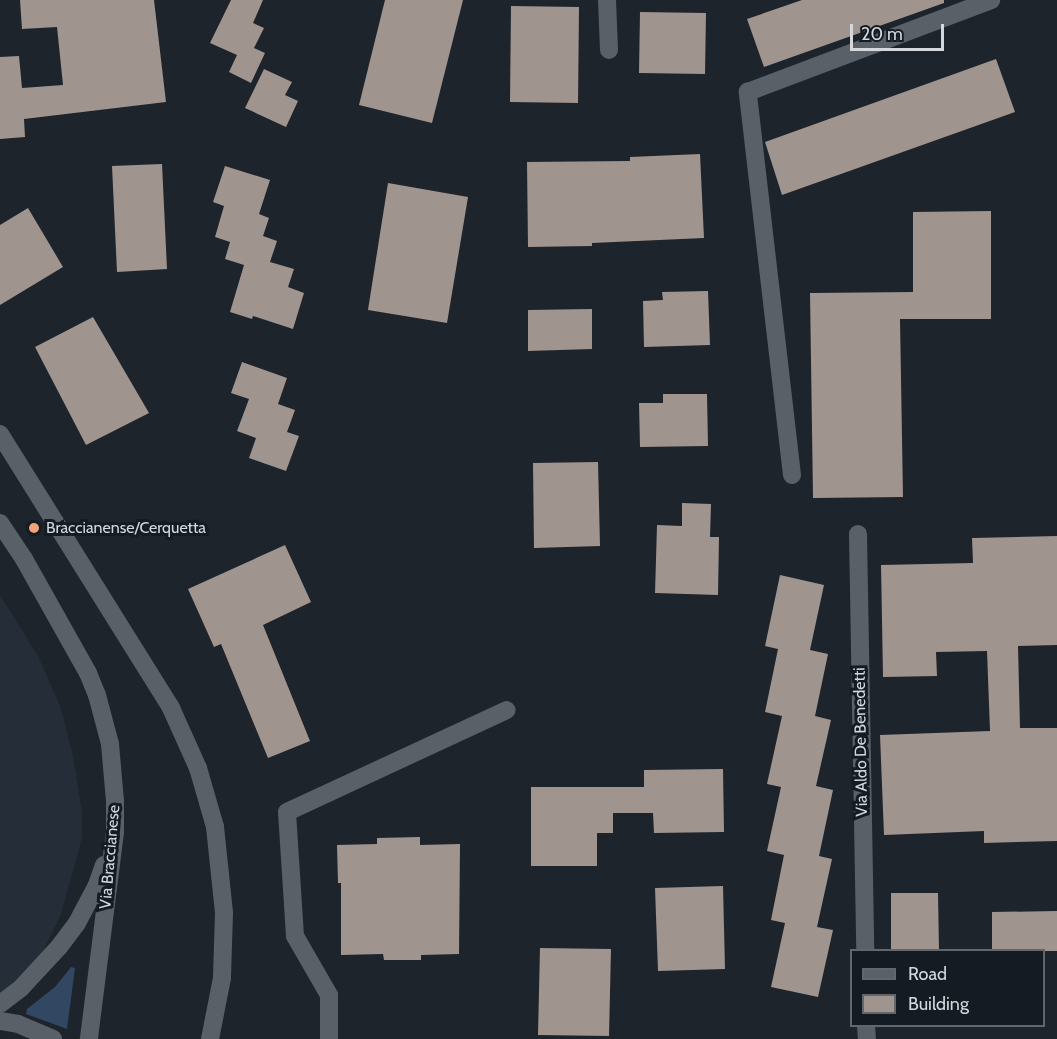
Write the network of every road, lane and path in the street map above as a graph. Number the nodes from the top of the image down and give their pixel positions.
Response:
1 (607, 0) edge
2 (991, 0) edge
3 (609, 50) dead end
4 (0, 434) edge
5 (792, 475) dead end
6 (0, 523) edge
7 (858, 534) dead end
8 (507, 710) dead end
9 (115, 832) junction
10 (865, 949) edge
11 (0, 1004) edge
12 (0, 1021) edge
13 (53, 1039) edge
14 (89, 1039) edge
15 (210, 1039) edge
16 (329, 1039) edge

1 - 3 street
2 - 5 street
4 - 15 street
6 - 9 street, Via Braccianese
7 - 10 street, Via Aldo De Benedetti
8 - 16 street
9 - 11 street
9 - 14 street, Via Braccianese
12 - 13 street

